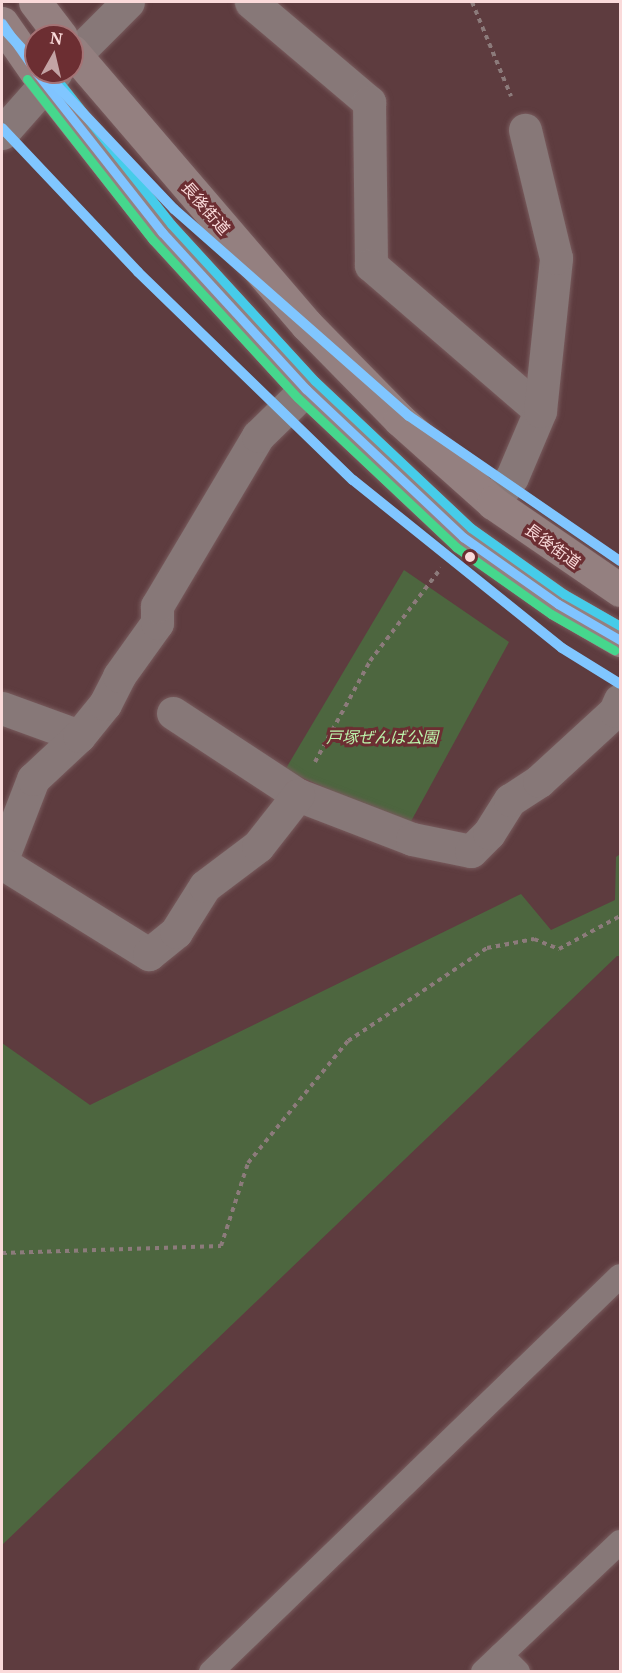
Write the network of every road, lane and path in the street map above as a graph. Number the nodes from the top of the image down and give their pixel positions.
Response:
1 (36, 2) edge
2 (128, 2) edge
3 (251, 2) edge
4 (472, 2) edge
5 (2, 23) edge
6 (44, 24) edge
7 (24, 39) edge
8 (84, 39) edge
9 (40, 84) edge
10 (71, 84) edge
11 (78, 84) edge
12 (525, 130) joint
13 (2, 133) edge
14 (306, 389) junction
15 (540, 411) junction
16 (493, 503) junction
17 (441, 568) dead end
18 (621, 590) edge
19 (621, 640) edge
20 (621, 700) edge
21 (2, 708) edge
22 (173, 713) dead end
23 (79, 736) junction
24 (298, 795) junction
25 (2, 861) edge
26 (621, 916) edge
27 (2, 1253) edge
28 (621, 1276) edge
29 (621, 1542) edge
30 (509, 1663) edge
31 (211, 1671) edge
32 (483, 1671) edge

1 - 6 main road, 長後街道
2 - 8 street
3 - 15 street
4 - 12 path
5 - 7 main road, 長後街道
9 - 13 street
10 - 14 main road, 長後街道
11 - 16 main road, 長後街道
12 - 15 street
14 - 19 main road, 長後街道
14 - 23 street
15 - 16 street
16 - 18 main road, 長後街道
17 - 24 path
20 - 24 street
21 - 23 street
22 - 24 street
23 - 25 street
24 - 25 street
26 - 27 path
28 - 31 lane
29 - 30 lane
30 - 32 lane

